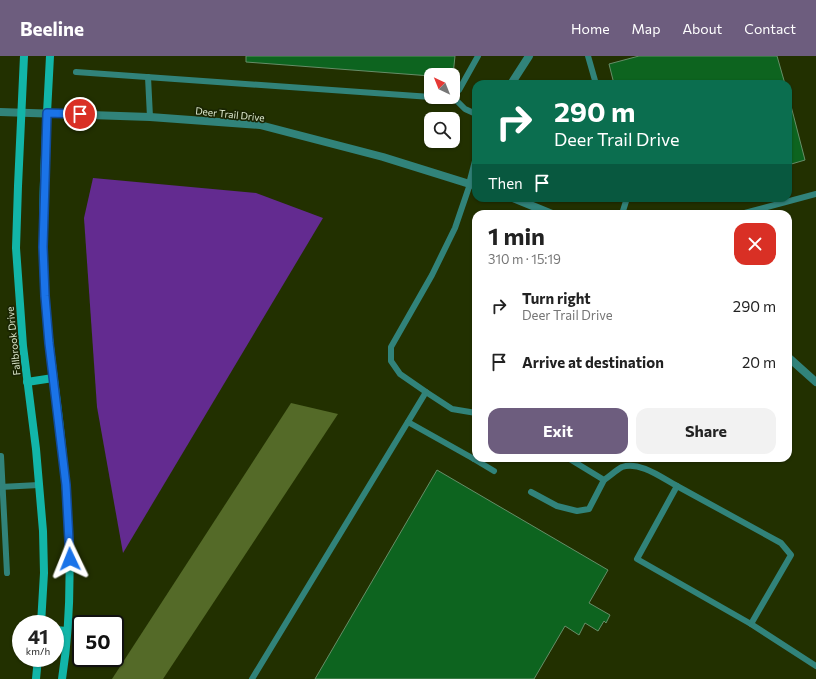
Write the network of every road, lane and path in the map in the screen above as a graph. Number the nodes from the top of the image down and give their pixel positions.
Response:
1 (24, 56) edge
2 (50, 56) edge
3 (478, 56) edge
4 (529, 56) edge
5 (588, 56) edge
6 (76, 72) dead end
7 (148, 77) junction
8 (514, 80) edge
9 (595, 80) edge
10 (460, 88) edge
11 (424, 97) edge
12 (460, 104) edge
13 (0, 112) edge
14 (21, 112) junction
15 (472, 112) edge
16 (47, 113) junction
17 (150, 117) junction
18 (472, 185) edge
19 (472, 187) edge
20 (816, 194) edge
21 (792, 200) edge
22 (523, 202) edge
23 (786, 202) edge
24 (542, 210) edge
25 (756, 210) edge
26 (792, 361) edge
27 (53, 378) junction
28 (27, 382) junction
29 (816, 382) edge
30 (426, 392) junction
31 (472, 412) edge
32 (408, 422) junction
33 (1, 456) edge
34 (472, 456) edge
35 (481, 462) edge
36 (575, 462) edge
37 (494, 471) dead end
38 (604, 480) junction
39 (39, 485) junction
40 (677, 486) junction
41 (1, 487) edge
42 (531, 492) dead end
43 (7, 573) dead end
44 (42, 615) edge
45 (751, 624) junction
46 (64, 631) edge
47 (67, 631) junction
48 (816, 666) edge
49 (37, 667) edge
50 (36, 679) edge
51 (62, 679) edge
52 (252, 679) edge

1 - 14 main road, Fallbrook Drive
2 - 16 main road
3 - 10 lane
4 - 8 street
5 - 9 lane
6 - 7 lane
7 - 11 lane
7 - 17 lane
12 - 15 lane
13 - 14 street, Deer Trail Drive
14 - 16 street, Deer Trail Drive
14 - 28 main road, Fallbrook Drive
16 - 17 street, Deer Trail Drive
16 - 27 main road
17 - 18 street, Deer Trail Drive
19 - 30 lane
20 - 21 lane
22 - 24 street
23 - 25 lane
26 - 29 street
27 - 28 main road
27 - 47 main road
28 - 39 main road, Fallbrook Drive
30 - 31 lane
30 - 32 lane
32 - 34 lane
32 - 52 lane
33 - 41 lane
35 - 37 lane
36 - 38 lane
38 - 40 lane
38 - 42 lane
39 - 41 lane
39 - 44 main road, Fallbrook Drive
40 - 45 lane
40 - 45 lane
41 - 43 lane
45 - 48 lane
46 - 47 main road
47 - 51 main road
49 - 50 main road

